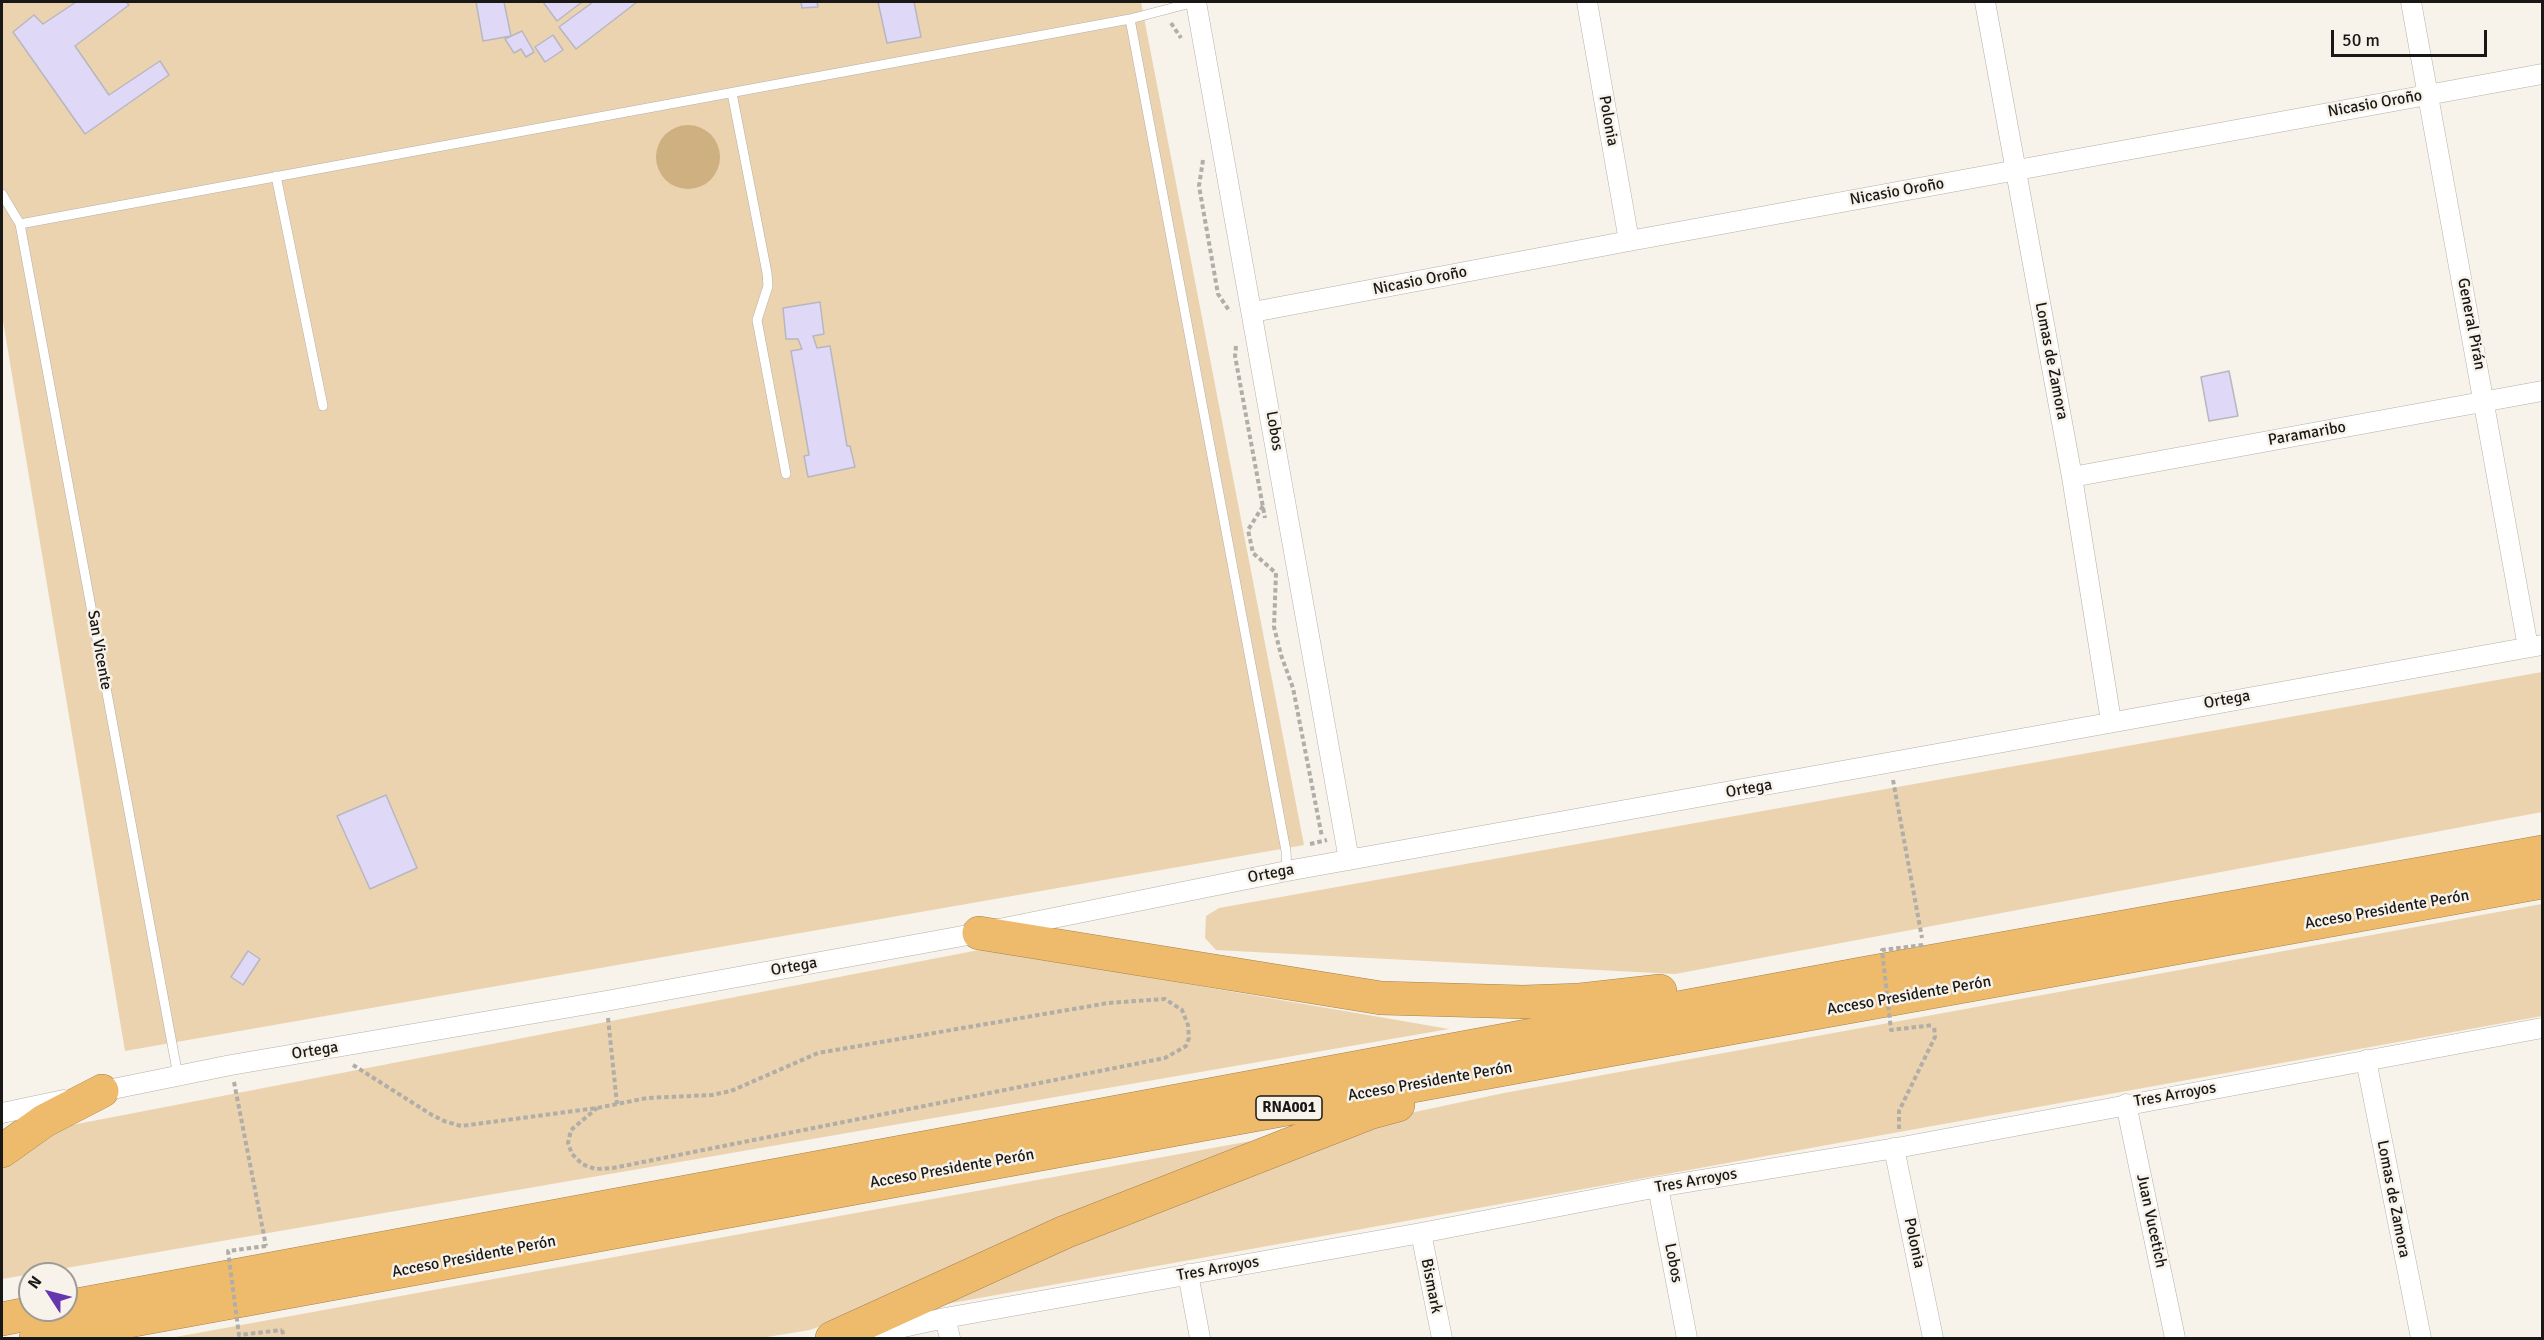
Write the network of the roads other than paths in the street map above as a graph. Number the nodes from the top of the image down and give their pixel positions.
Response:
1 (1195, 2) edge
2 (1587, 2) edge
3 (1985, 2) edge
4 (2411, 2) edge
5 (1130, 19) junction
6 (2542, 74) edge
7 (732, 93) junction
8 (2428, 94) junction
9 (2015, 171) junction
10 (276, 176) junction
11 (2, 194) edge
12 (20, 224) junction
13 (1629, 241) junction
14 (1253, 312) junction
15 (2542, 391) edge
16 (2485, 402) junction
17 (323, 406) dead end
18 (786, 474) dead end
19 (2072, 477) junction
20 (2535, 646) edge
21 (2111, 721) junction
22 (2542, 852) edge
23 (1350, 860) junction
24 (1287, 871) junction
25 (2542, 882) edge
26 (979, 933) junction
27 (1861, 974) junction
28 (2542, 1028) edge
29 (1609, 1050) junction
30 (2366, 1060) junction
31 (178, 1076) junction
32 (102, 1091) junction
33 (2126, 1104) junction
34 (2, 1113) edge
35 (1898, 1148) junction
36 (2, 1150) edge
37 (1658, 1187) junction
38 (1421, 1233) junction
39 (1188, 1274) junction
40 (78, 1304) edge
41 (18, 1316) edge
42 (945, 1318) junction
43 (2, 1319) edge
44 (36, 1338) edge
45 (832, 1338) edge
46 (851, 1338) edge
47 (950, 1338) edge
48 (1200, 1338) edge
49 (1442, 1338) edge
50 (1688, 1338) edge
51 (1934, 1338) edge
52 (2175, 1338) edge
53 (2421, 1338) edge

1 - 5 lane
1 - 14 street, Lobos
2 - 13 street, Polonia
3 - 9 street, Lomas de Zamora
4 - 8 street, General Pirán
5 - 7 lane
5 - 24 lane
6 - 8 street, Nicasio Oroño
7 - 10 lane
7 - 18 lane
8 - 9 street, Nicasio Oroño
8 - 16 street, General Pirán
9 - 13 street, Nicasio Oroño
9 - 19 street, Lomas de Zamora
10 - 12 lane
10 - 17 lane
11 - 12 lane
12 - 31 lane, San Vicente
13 - 14 street, Nicasio Oroño
14 - 23 street, Lobos
15 - 16 street, Paramaribo
16 - 19 street, Paramaribo
16 - 20 street, General Pirán
19 - 21 street, Lomas de Zamora
20 - 21 street, Ortega
21 - 23 street, Ortega
22 - 27 highway, Acceso Presidente Perón / RNA001
23 - 24 street, Ortega
24 - 26 street, Ortega
25 - 29 highway, Acceso Presidente Perón / RNA001
26 - 27 highway
26 - 31 street, Ortega
27 - 40 highway, Acceso Presidente Perón / RNA001
28 - 30 street, Tres Arroyos
29 - 44 highway, Acceso Presidente Perón / RNA001
29 - 45 highway
30 - 33 street, Tres Arroyos
30 - 53 street, Lomas de Zamora
31 - 32 street, Ortega
32 - 34 street, Ortega
32 - 36 highway
33 - 35 street, Tres Arroyos
33 - 52 street, Juan Vucetich
35 - 37 street, Tres Arroyos
35 - 51 street, Polonia
37 - 38 street, Tres Arroyos
37 - 50 street, Lobos
38 - 39 street, Tres Arroyos
38 - 49 street, Bismark
39 - 42 street, Tres Arroyos
39 - 48 street
41 - 43 highway
42 - 46 street, Tres Arroyos
42 - 47 street

